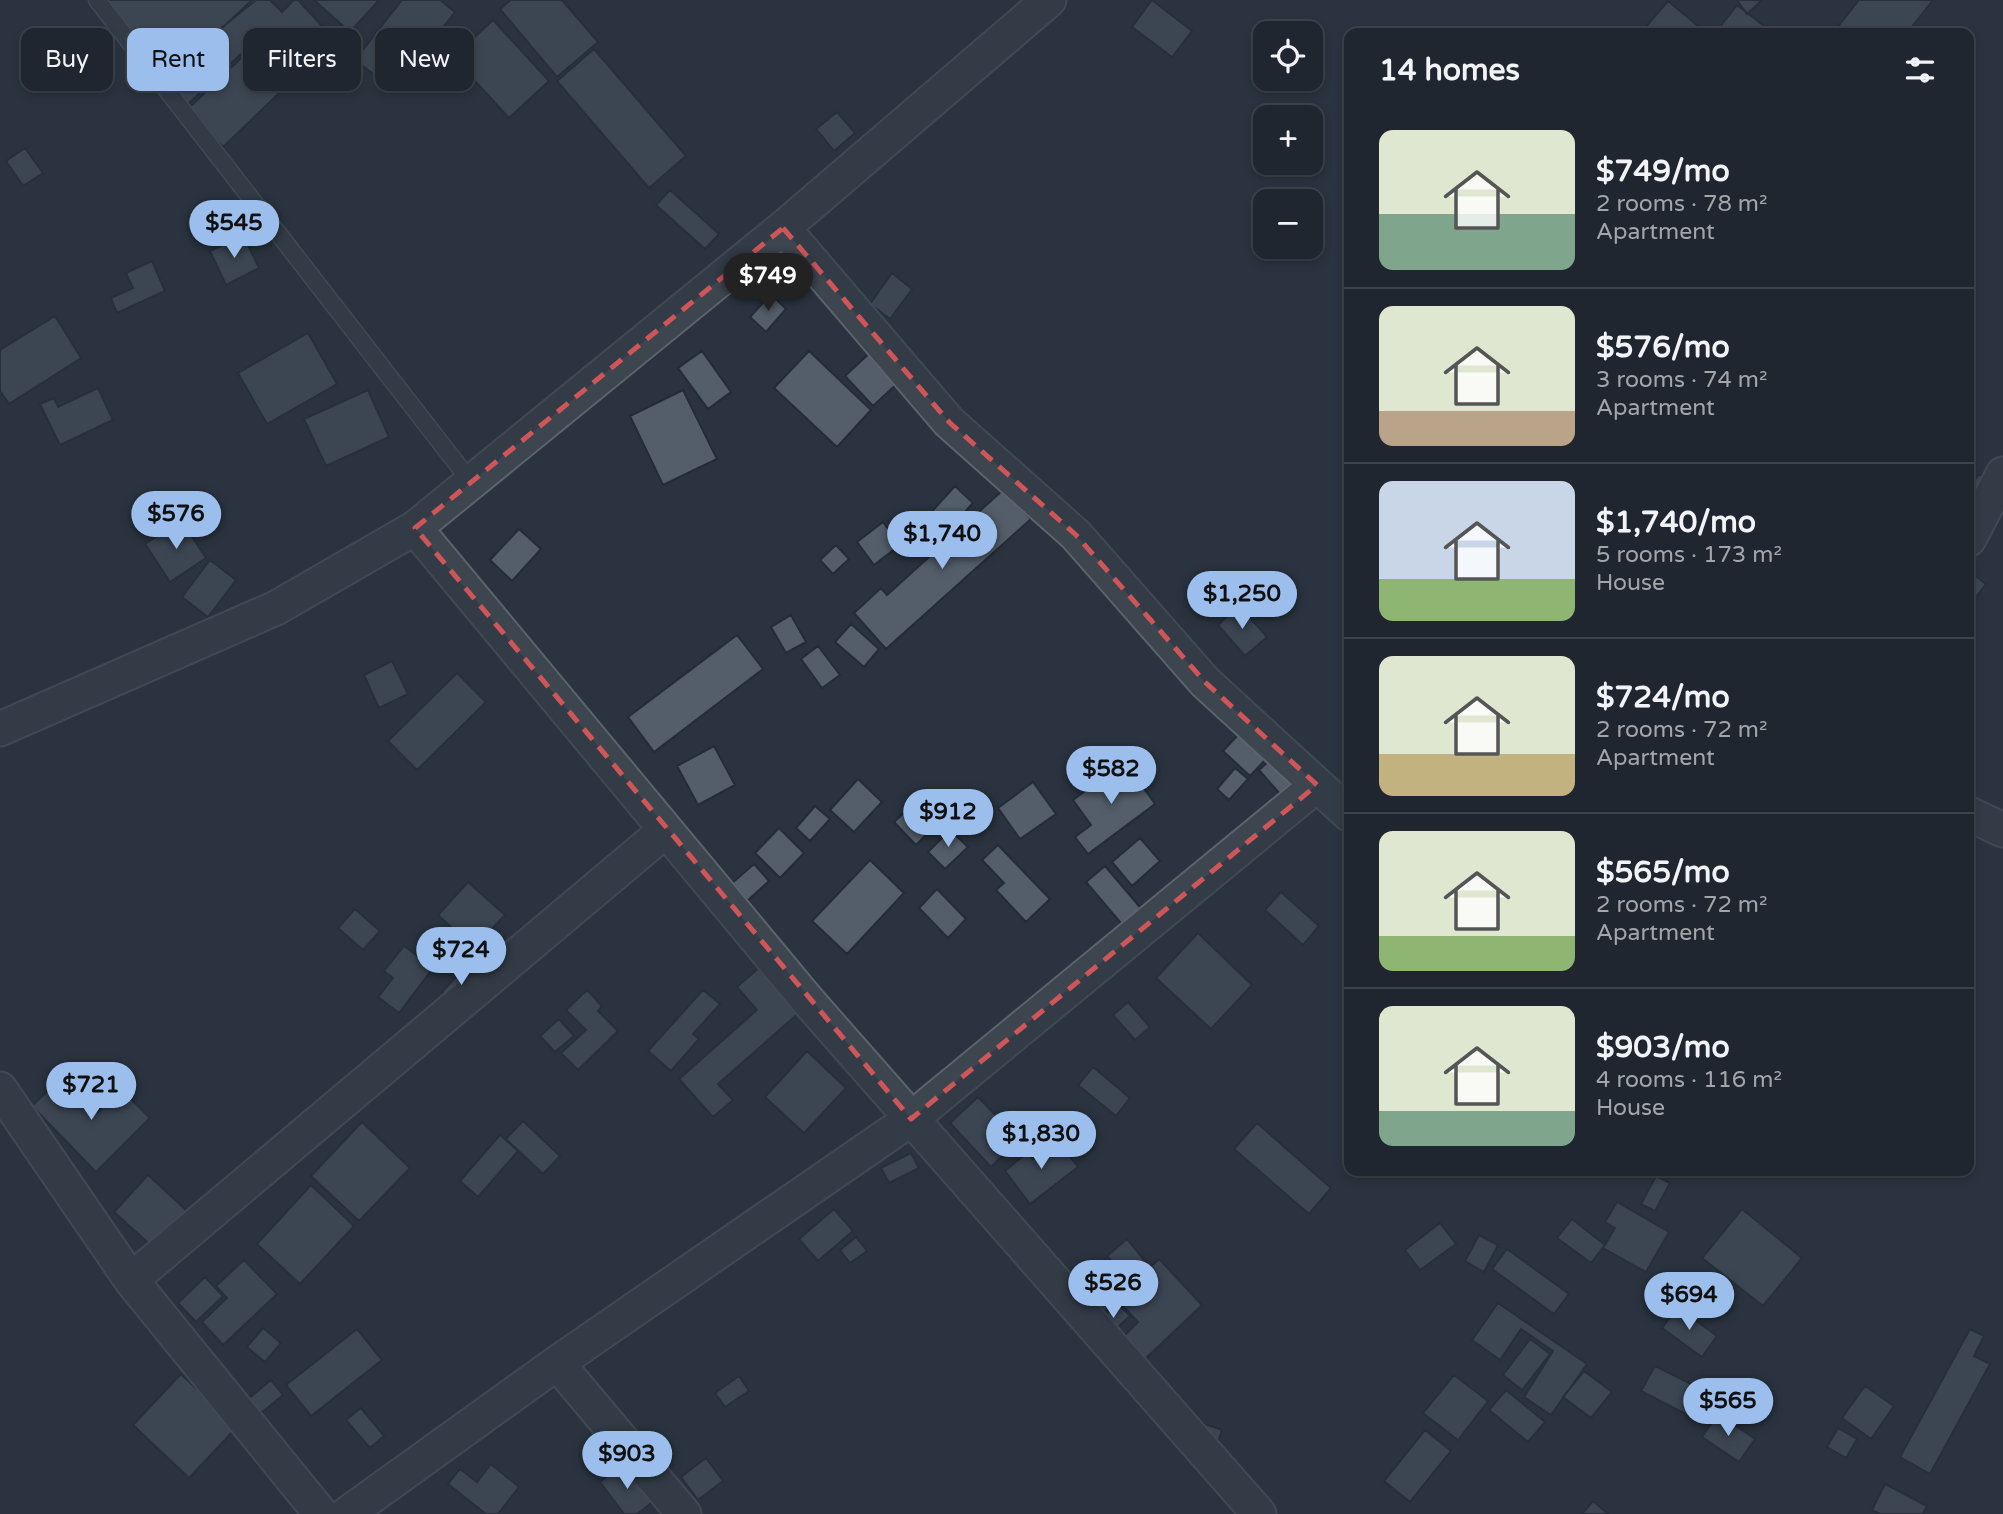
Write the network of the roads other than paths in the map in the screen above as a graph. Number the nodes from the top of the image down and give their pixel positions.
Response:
1 (97, 0) edge
2 (1049, 0) edge
3 (783, 228) junction
4 (2003, 474) edge
5 (471, 482) junction
6 (415, 528) junction
7 (1974, 529) edge
8 (0, 730) edge
9 (1317, 785) junction
10 (1344, 809) edge
11 (1974, 816) edge
12 (666, 830) junction
13 (2003, 830) edge
14 (0, 1089) edge
15 (911, 1119) junction
16 (131, 1280) junction
17 (557, 1363) junction
18 (321, 1514) edge
19 (346, 1514) edge
20 (684, 1514) edge
21 (1259, 1514) edge

1 - 5 lane
2 - 3 street
3 - 5 street
3 - 9 street
4 - 7 street
5 - 6 street
6 - 8 street
6 - 12 street
9 - 10 street
9 - 15 street
11 - 13 street
12 - 15 street
12 - 16 street
14 - 16 street
15 - 17 street
15 - 21 street
16 - 18 street
17 - 19 street
17 - 20 street

